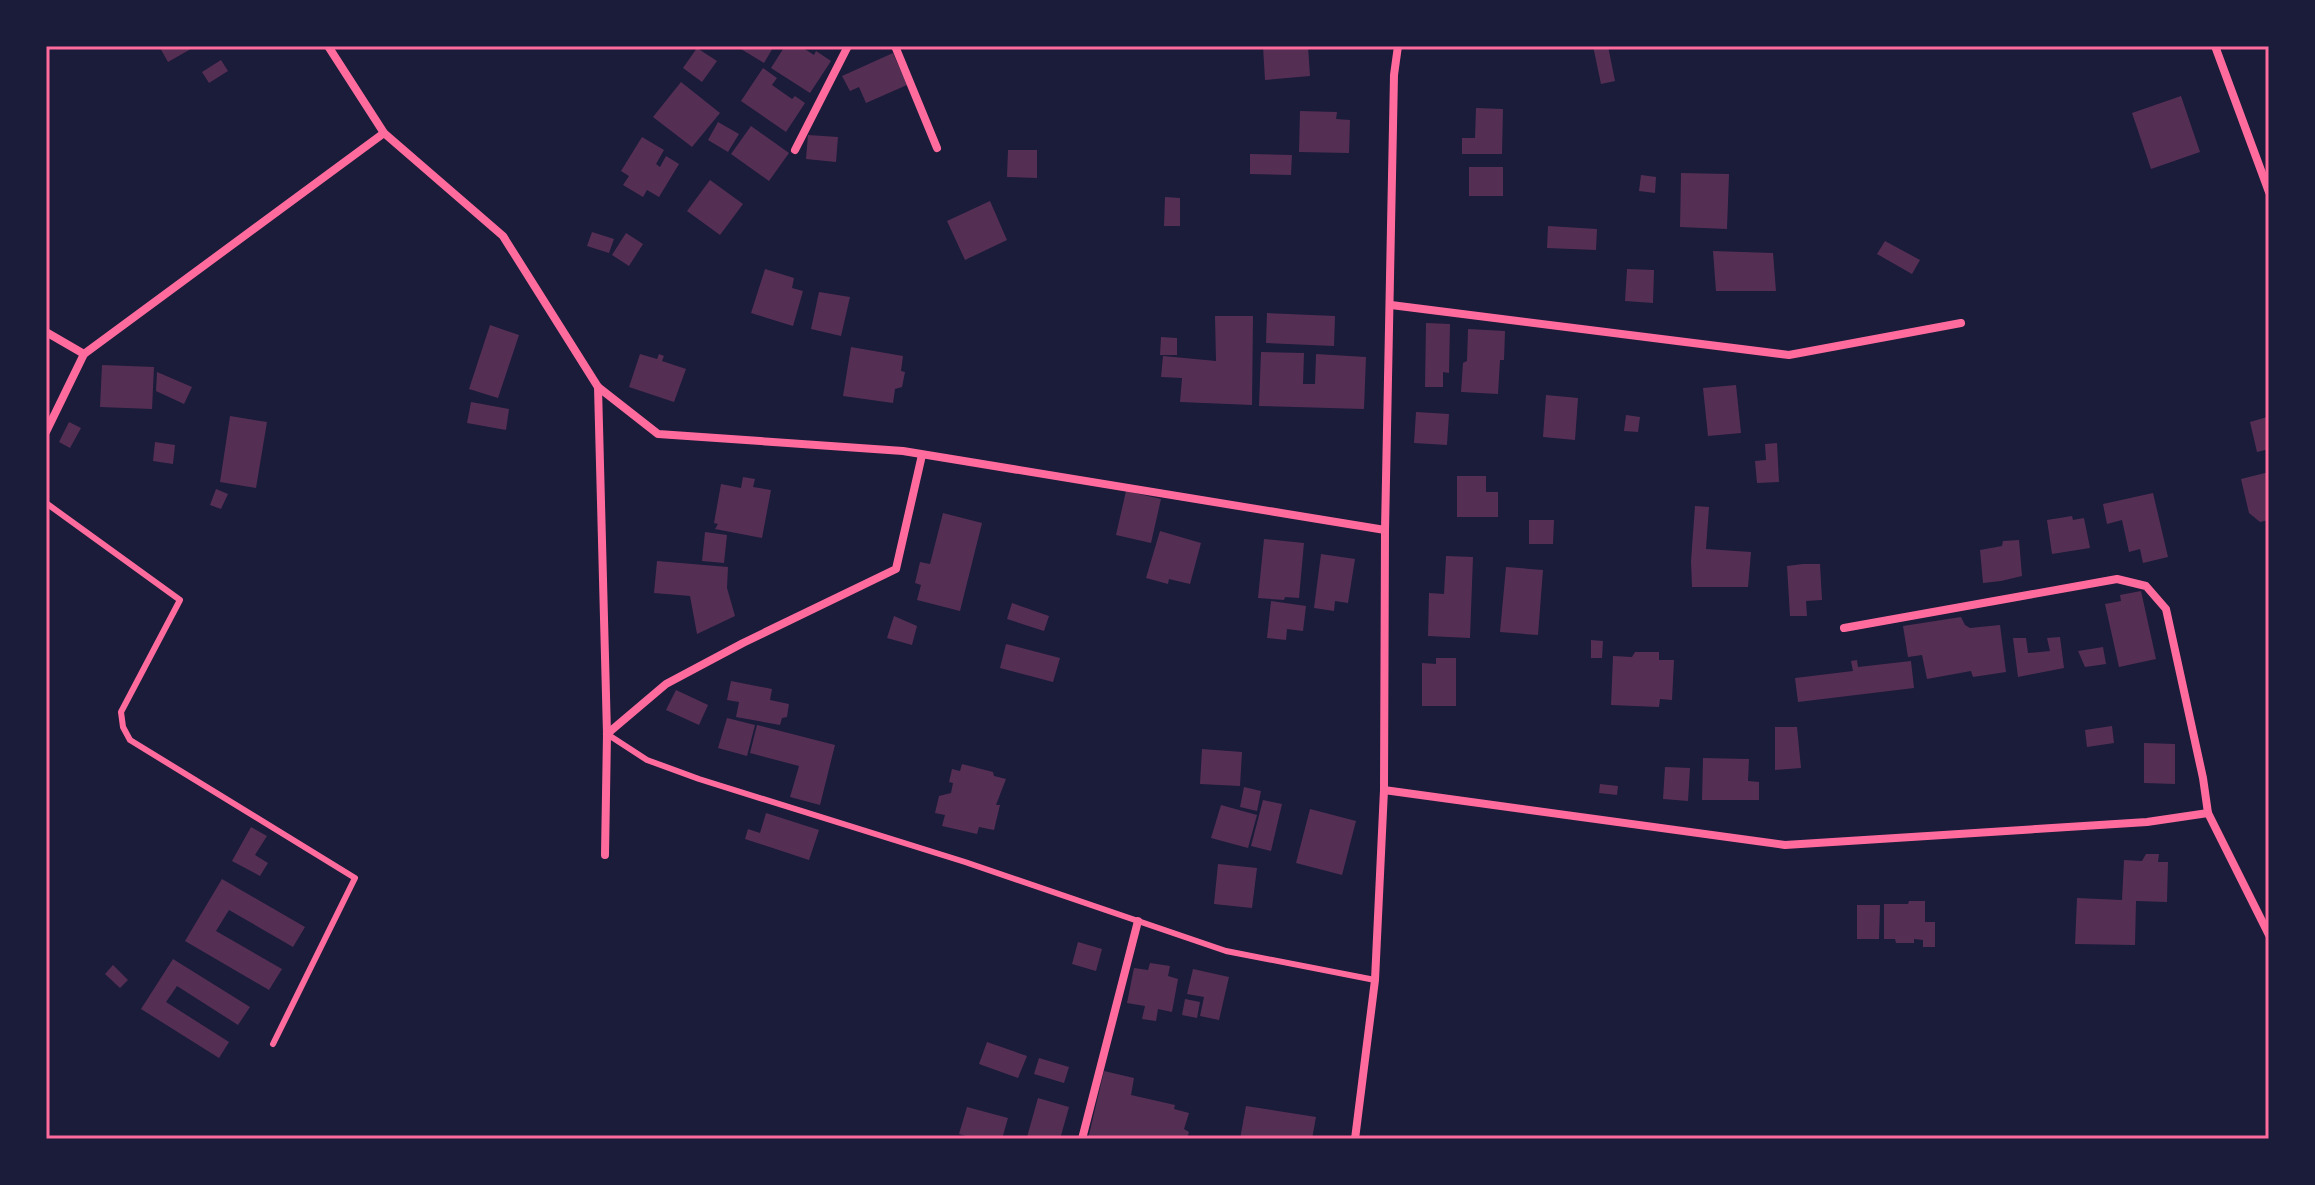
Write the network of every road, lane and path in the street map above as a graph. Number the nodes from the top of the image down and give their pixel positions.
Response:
1 (328, 46) edge
2 (848, 46) edge
3 (895, 46) edge
4 (1398, 46) edge
5 (2215, 46) edge
6 (384, 133) junction
7 (937, 148) dead end
8 (795, 150) dead end
9 (2269, 192) edge
10 (1391, 305) junction
11 (1961, 323) dead end
12 (46, 332) edge
13 (84, 354) junction
14 (598, 387) junction
15 (46, 432) edge
16 (922, 455) junction
17 (46, 503) edge
18 (1385, 530) junction
19 (1844, 628) dead end
20 (607, 734) junction
21 (1384, 790) junction
22 (2208, 813) junction
23 (605, 855) dead end
24 (1138, 921) junction
25 (2269, 935) edge
26 (1375, 980) junction
27 (273, 1044) dead end
28 (1082, 1139) edge
29 (1355, 1139) edge

1 - 6 street
2 - 8 street
3 - 7 street
4 - 10 street
5 - 9 street
6 - 13 street
6 - 14 street
10 - 11 street
10 - 18 street
12 - 13 street
13 - 15 street
14 - 16 street
14 - 20 street
16 - 18 street
16 - 20 street
17 - 27 lane
18 - 21 street
19 - 22 street
20 - 23 street
20 - 24 lane
21 - 22 street
21 - 26 street
22 - 25 street
24 - 26 lane
24 - 28 street
26 - 29 street

